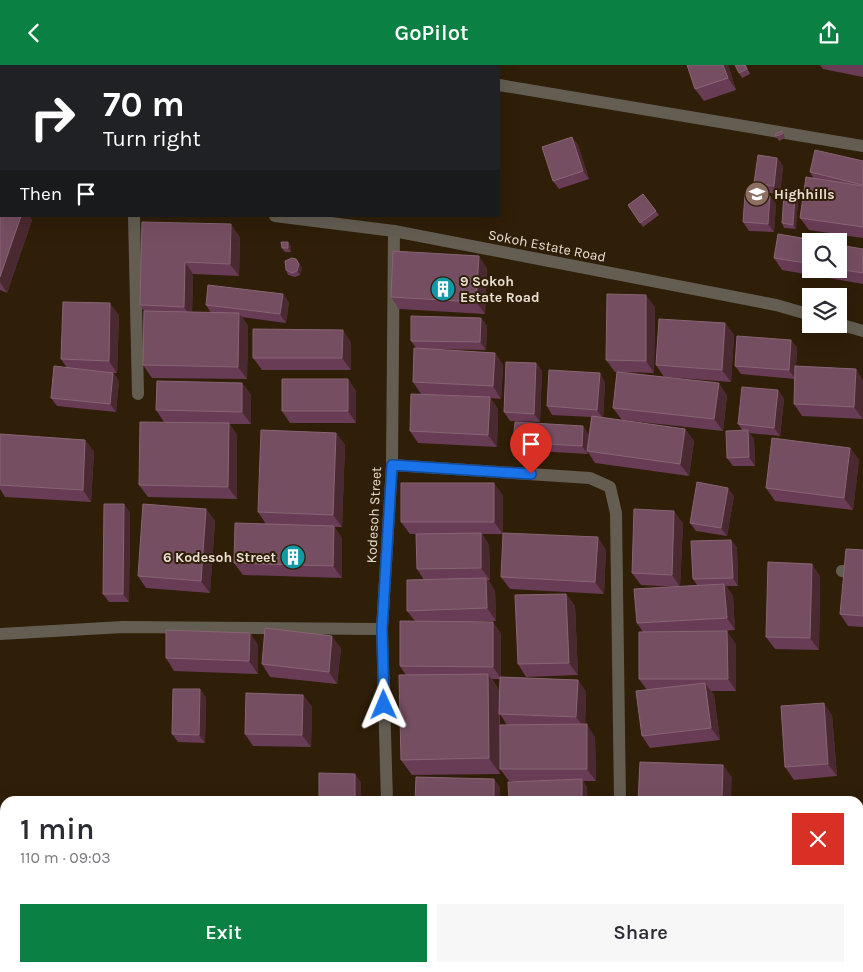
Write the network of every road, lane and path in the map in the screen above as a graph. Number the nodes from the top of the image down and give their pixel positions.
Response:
1 (500, 85) edge
2 (863, 145) edge
3 (134, 217) edge
4 (283, 217) edge
5 (394, 231) junction
6 (802, 312) edge
7 (847, 326) edge
8 (863, 331) edge
9 (138, 395) dead end
10 (392, 465) junction
11 (842, 571) edge
12 (863, 573) edge
13 (382, 629) junction
14 (0, 634) edge
15 (387, 796) edge
16 (620, 796) edge

1 - 2 street
3 - 9 street
4 - 5 street, Sokoh Estate Road
5 - 6 street, Sokoh Estate Road
5 - 10 street, Kodesoh Street
7 - 8 street
10 - 13 street, Kodesoh Street
10 - 16 street
11 - 12 street
13 - 14 street
13 - 15 street, Kodesoh Street

